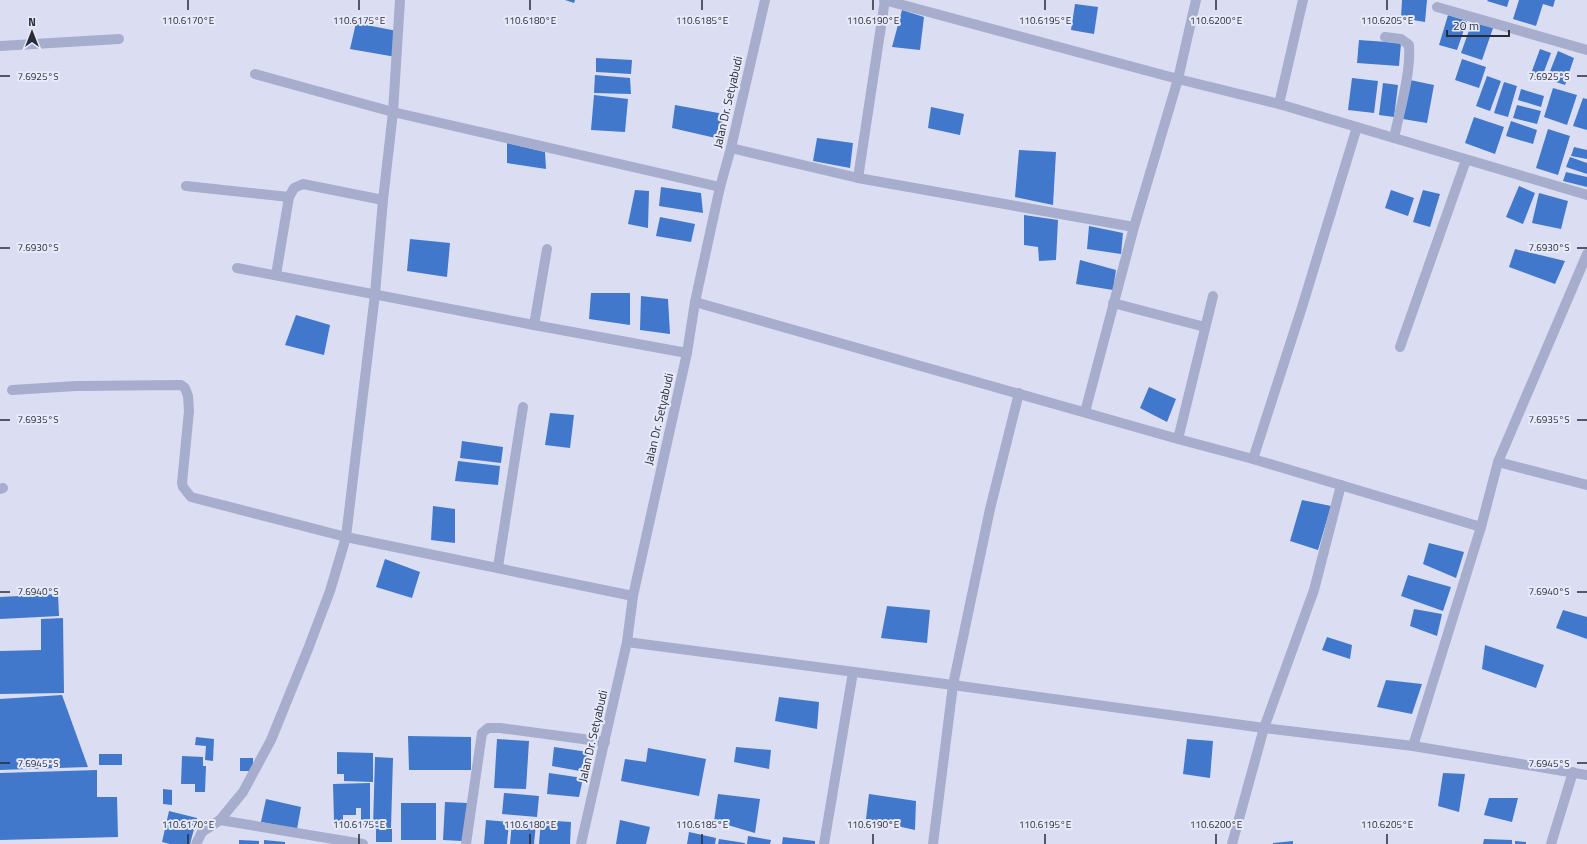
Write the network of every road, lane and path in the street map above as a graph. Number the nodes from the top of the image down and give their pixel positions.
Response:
1 (400, 0) edge
2 (765, 0) edge
3 (884, 0) edge
4 (1196, 0) edge
5 (1303, 0) edge
6 (1437, 7) dead end
7 (1385, 37) dead end
8 (120, 39) dead end
9 (0, 46) edge
10 (1587, 50) edge
11 (254, 74) dead end
12 (1178, 79) junction
13 (1279, 104) junction
14 (393, 112) junction
15 (1356, 127) junction
16 (1394, 138) junction
17 (731, 148) junction
18 (1466, 160) junction
19 (858, 178) junction
20 (186, 186) dead end
21 (720, 188) junction
22 (1587, 195) edge
23 (289, 197) junction
24 (383, 200) junction
25 (1134, 227) junction
26 (547, 249) dead end
27 (1587, 254) edge
28 (237, 268) dead end
29 (276, 275) junction
30 (375, 294) junction
31 (1213, 296) dead end
32 (695, 302) junction
33 (1114, 303) junction
34 (534, 325) junction
35 (1205, 327) junction
36 (1400, 347) dead end
37 (687, 353) junction
38 (12, 390) dead end
39 (1019, 393) junction
40 (523, 407) dead end
41 (1085, 412) junction
42 (1178, 439) junction
43 (1253, 459) junction
44 (1498, 462) junction
45 (1341, 485) junction
46 (1587, 485) edge
47 (1481, 527) junction
48 (346, 537) junction
49 (498, 567) junction
50 (633, 596) junction
51 (628, 642) junction
52 (853, 672) junction
53 (953, 685) junction
54 (1264, 728) junction
55 (605, 742) junction
56 (1413, 746) junction
57 (1574, 772) junction
58 (1587, 775) edge
59 (220, 820) junction
60 (196, 844) edge
61 (363, 844) edge
62 (466, 844) edge
63 (581, 844) edge
64 (824, 844) edge
65 (933, 844) edge
66 (1232, 844) edge
67 (1551, 844) edge

1 - 14 street
2 - 17 street, Jalan Dr. Setyabudi
3 - 12 street
3 - 19 street
4 - 12 street
5 - 13 street
6 - 10 street
7 - 16 street
8 - 9 street
11 - 14 street
12 - 13 street
12 - 25 street
13 - 15 street
14 - 21 street
14 - 24 street
15 - 16 street
15 - 43 street
16 - 18 street
17 - 19 street
17 - 21 street, Jalan Dr. Setyabudi
18 - 22 street
18 - 36 street
19 - 25 street
20 - 23 street
21 - 32 street, Jalan Dr. Setyabudi
23 - 24 street
23 - 29 street
24 - 30 street
25 - 33 street
26 - 34 street
27 - 44 street
28 - 29 street
29 - 30 street
30 - 34 street
30 - 48 street
31 - 35 street
32 - 37 street, Jalan Dr. Setyabudi
32 - 39 street
33 - 35 street
33 - 41 street
34 - 37 street
35 - 42 street
37 - 50 street, Jalan Dr. Setyabudi
38 - 48 street
39 - 41 street
39 - 53 street
40 - 49 street
41 - 42 street
42 - 43 street
43 - 45 street
44 - 46 street
44 - 47 street
45 - 47 street
45 - 54 street
47 - 56 street
48 - 49 street
48 - 59 street
49 - 50 street
50 - 51 street, Jalan Dr. Setyabudi
51 - 52 street
51 - 55 street, Jalan Dr. Setyabudi
52 - 53 street
52 - 64 street
53 - 54 street
53 - 65 street
54 - 56 street
54 - 66 street
55 - 62 street
55 - 63 street, Jalan Dr. Setyabudi
56 - 57 street
57 - 58 street
57 - 67 street
59 - 60 street
59 - 61 street

